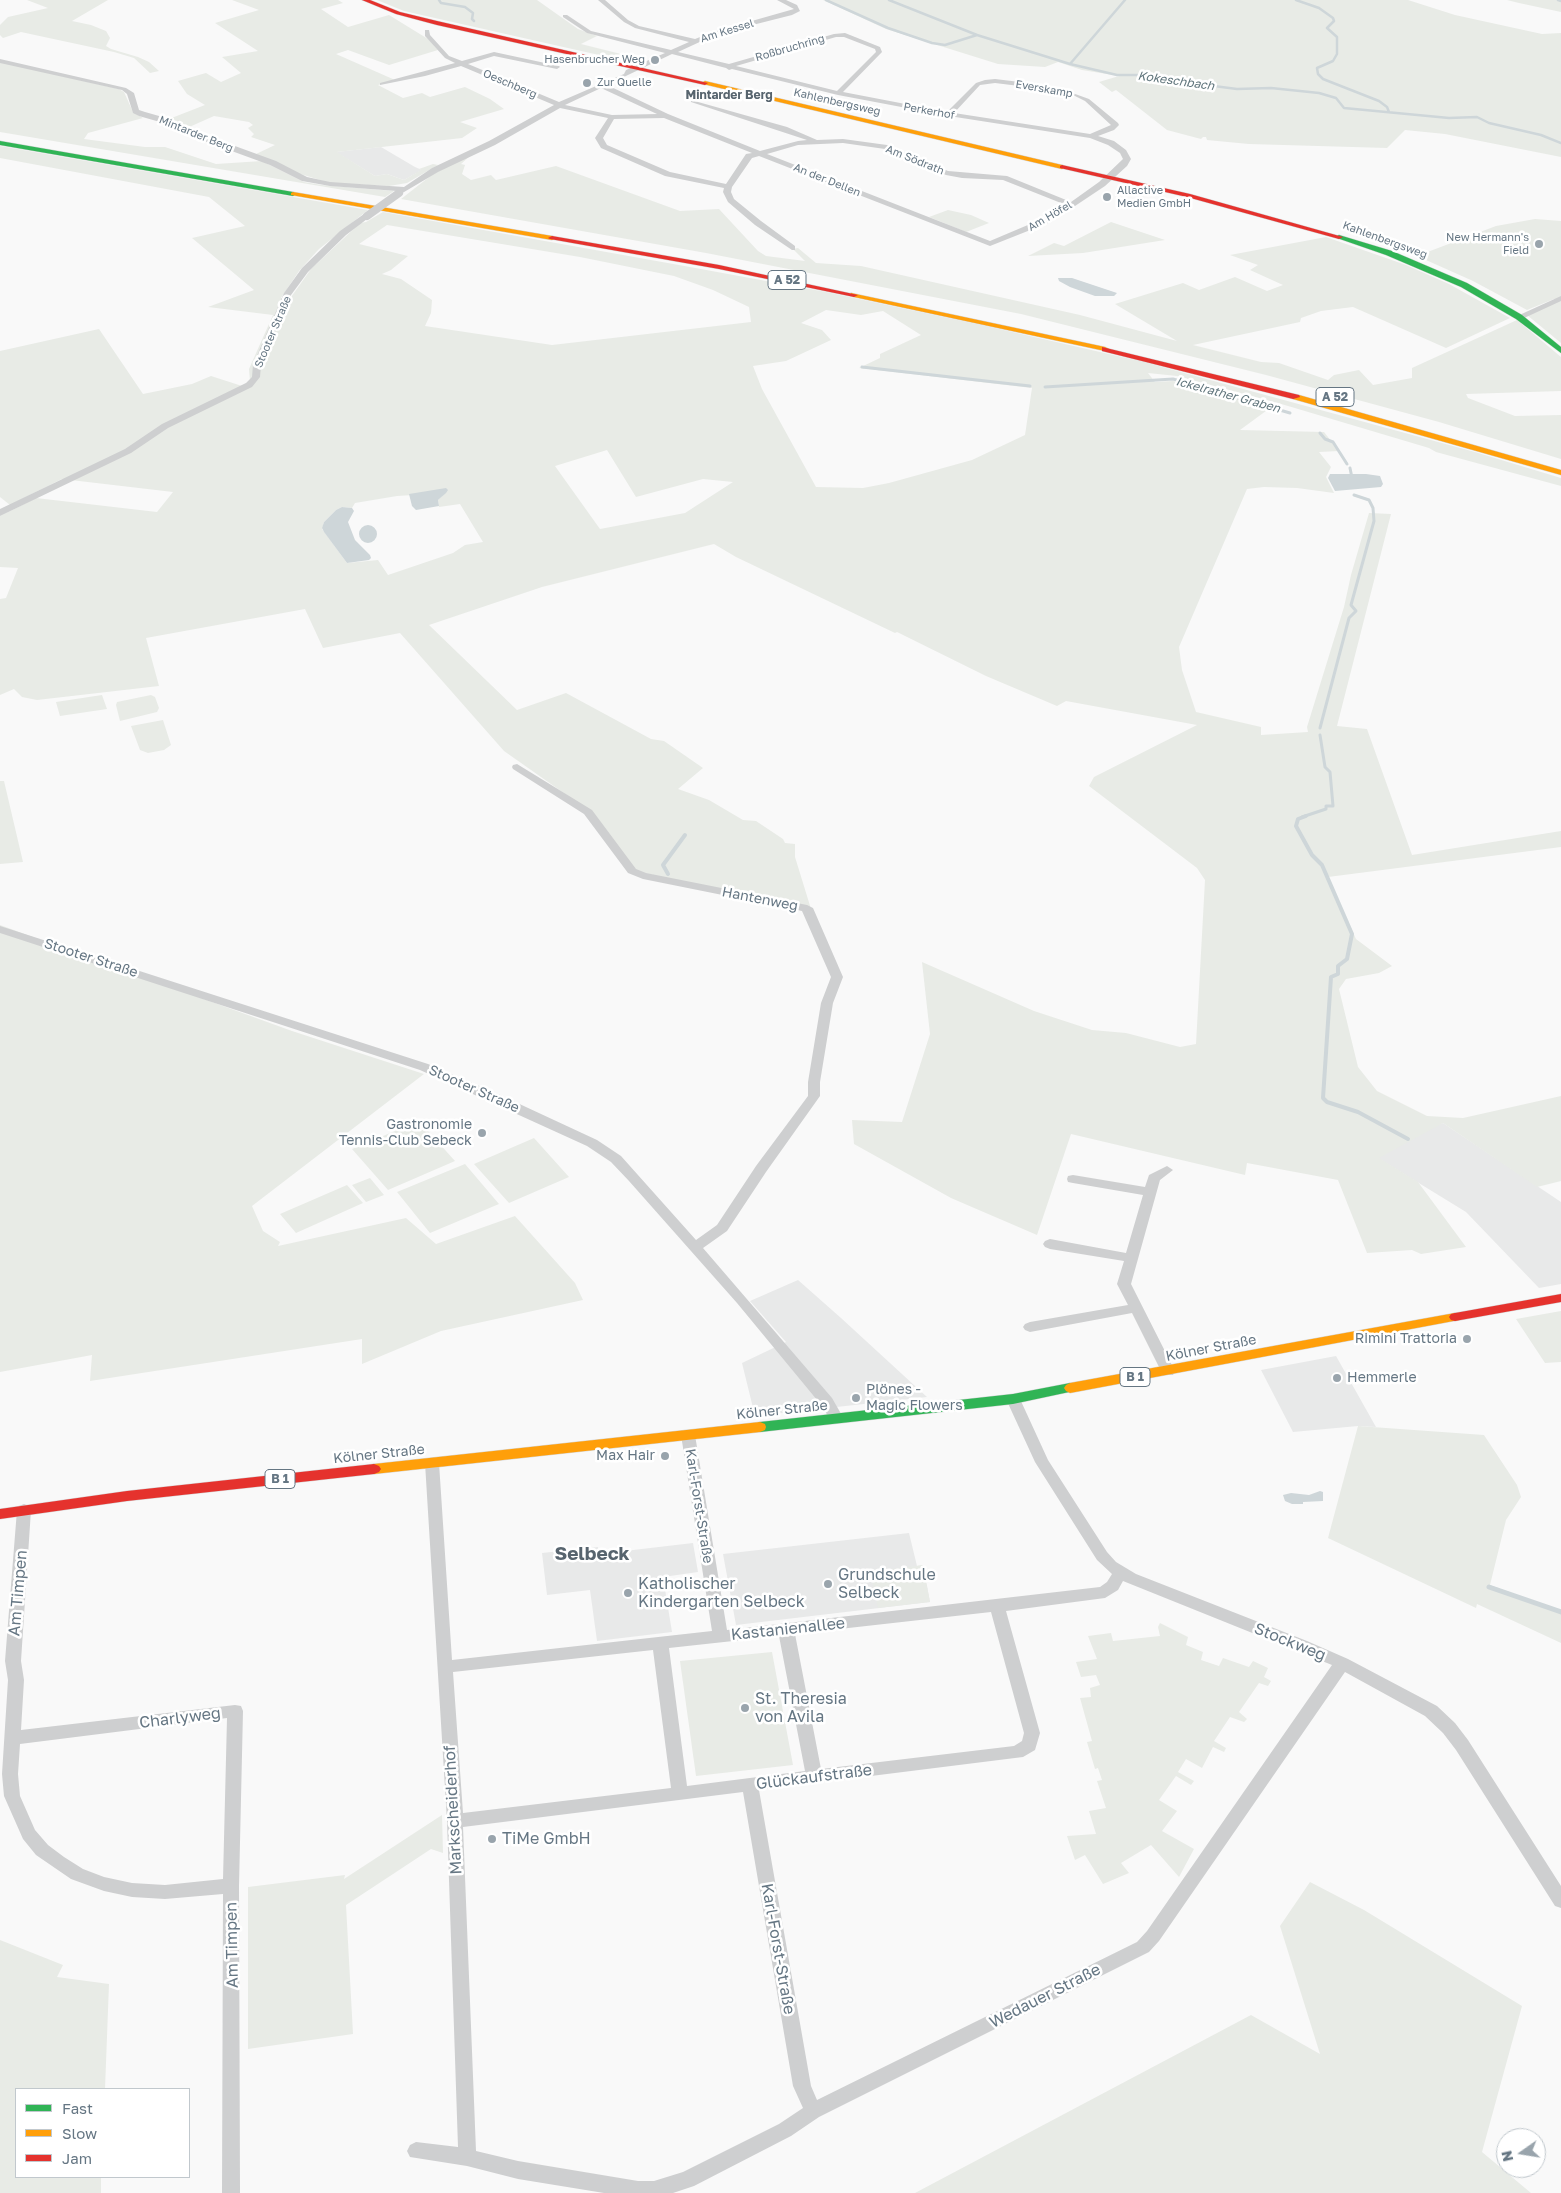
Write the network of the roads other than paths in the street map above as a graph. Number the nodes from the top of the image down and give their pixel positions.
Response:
1 (365, 0) edge
2 (611, 0) edge
3 (780, 0) edge
4 (602, 1) edge
5 (565, 16) dead end
6 (427, 31) dead end
7 (694, 41) junction
8 (668, 53) junction
9 (0, 61) edge
10 (460, 63) junction
11 (557, 67) dead end
12 (729, 68) junction
13 (636, 69) junction
14 (382, 84) dead end
15 (600, 85) junction
16 (838, 94) junction
17 (693, 101) dead end
18 (559, 105) junction
19 (949, 114) junction
20 (665, 116) junction
21 (612, 117) junction
22 (0, 136) edge
23 (1091, 136) junction
24 (815, 141) junction
25 (0, 143) edge
26 (758, 153) junction
27 (1108, 179) junction
28 (728, 187) junction
29 (402, 191) junction
30 (1070, 204) junction
31 (990, 244) joint
32 (792, 248) dead end
33 (1561, 298) edge
34 (1519, 317) junction
35 (1561, 351) edge
36 (1561, 462) edge
37 (1561, 473) edge
38 (0, 513) edge
39 (517, 767) dead end
40 (0, 928) edge
41 (1167, 1170) dead end
42 (1072, 1179) dead end
43 (1150, 1192) junction
44 (1050, 1244) dead end
45 (695, 1247) junction
46 (1131, 1258) junction
47 (1561, 1298) edge
48 (1136, 1308) junction
49 (1030, 1327) dead end
50 (1168, 1371) junction
51 (1013, 1399) junction
52 (837, 1419) junction
53 (688, 1435) junction
54 (432, 1463) junction
55 (24, 1510) junction
56 (0, 1514) edge
57 (1120, 1572) junction
58 (997, 1606) junction
59 (786, 1630) junction
60 (720, 1636) junction
61 (660, 1642) junction
62 (1342, 1663) junction
63 (445, 1666) junction
64 (12, 1738) junction
65 (814, 1777) junction
66 (750, 1786) junction
67 (680, 1793) junction
68 (455, 1821) junction
69 (231, 1886) junction
70 (1561, 1901) edge
71 (814, 2111) junction
72 (416, 2151) dead end
73 (466, 2158) junction
74 (637, 2192) edge
75 (231, 2193) edge

1 - 13 main road, Kahlenbergsweg
2 - 4 street
3 - 7 street, Am Kessel
4 - 7 street
5 - 8 street
6 - 10 street, Oeschberg
7 - 8 street, Am Kessel
8 - 12 street, Perkerhof
8 - 13 street, Am Kessel
9 - 29 street, Mintarder Berg
10 - 11 street, Oeschberg
10 - 14 street, Oeschberg
10 - 18 street, Oeschberg
12 - 16 street, Perkerhof
12 - 16 street, Roßbruchring
13 - 15 street, Stooter Straße
13 - 27 main road, Kahlenbergsweg
15 - 18 street, Stooter Straße
15 - 20 street, An der Dellen
16 - 19 street, Perkerhof
17 - 24 street, Am Södrath
18 - 21 street, Oeschberg
18 - 29 street, Stooter Straße
19 - 23 street, Perkerhof
19 - 23 street, Everskamp
20 - 21 street, An der Dellen
20 - 26 street, An der Dellen
21 - 28 street
22 - 36 main road, A 52
23 - 27 street, Perkerhof
24 - 26 street, Am Södrath
24 - 30 street, Am Södrath
25 - 37 main road, A 52
26 - 28 street
26 - 31 street, An der Dellen
27 - 30 street, Am Höfel
27 - 34 main road, Kahlenbergsweg
28 - 32 street
29 - 38 street, Stooter Straße, bridge
30 - 31 street, Am Höfel
33 - 34 street
34 - 35 main road, Kahlenbergsweg
39 - 45 street, Hantenweg
40 - 45 street, Stooter Straße
41 - 43 street
42 - 43 street
43 - 46 street
44 - 46 street
45 - 52 street, Stooter Straße
46 - 48 street
47 - 50 main road, Kölner Straße / B 1
48 - 49 street
48 - 50 street
50 - 51 main road, Kölner Straße / B 1
51 - 52 main road, Kölner Straße / B 1
51 - 57 street, Stockweg
52 - 53 main road, Kölner Straße / B 1
53 - 54 main road, Kölner Straße / B 1
53 - 60 street, Karl-Forst-Straße
54 - 55 main road, Kölner Straße / B 1
54 - 63 street, Markscheiderhof
55 - 56 main road, Kölner Straße / B 1
55 - 64 street, Am Timpen
57 - 58 street, Kastanienallee
57 - 62 street, Stockweg
58 - 59 street, Kastanienallee
58 - 65 street, Glückaufstraße
59 - 60 street, Kastanienallee
59 - 65 street
60 - 61 street, Kastanienallee
61 - 63 street, Kastanienallee
61 - 67 street
62 - 70 street, Stockweg
62 - 71 street, Wedauer Straße
63 - 68 street, Markscheiderhof
64 - 69 street, Am Timpen
64 - 69 street, Charlyweg
65 - 66 street, Glückaufstraße
66 - 67 street, Glückaufstraße
66 - 71 street, Karl-Forst-Straße
67 - 68 street, Glückaufstraße
68 - 73 street, Markscheiderhof
69 - 75 street, Am Timpen
71 - 74 street, Wedauer Straße
72 - 73 street
73 - 74 street

